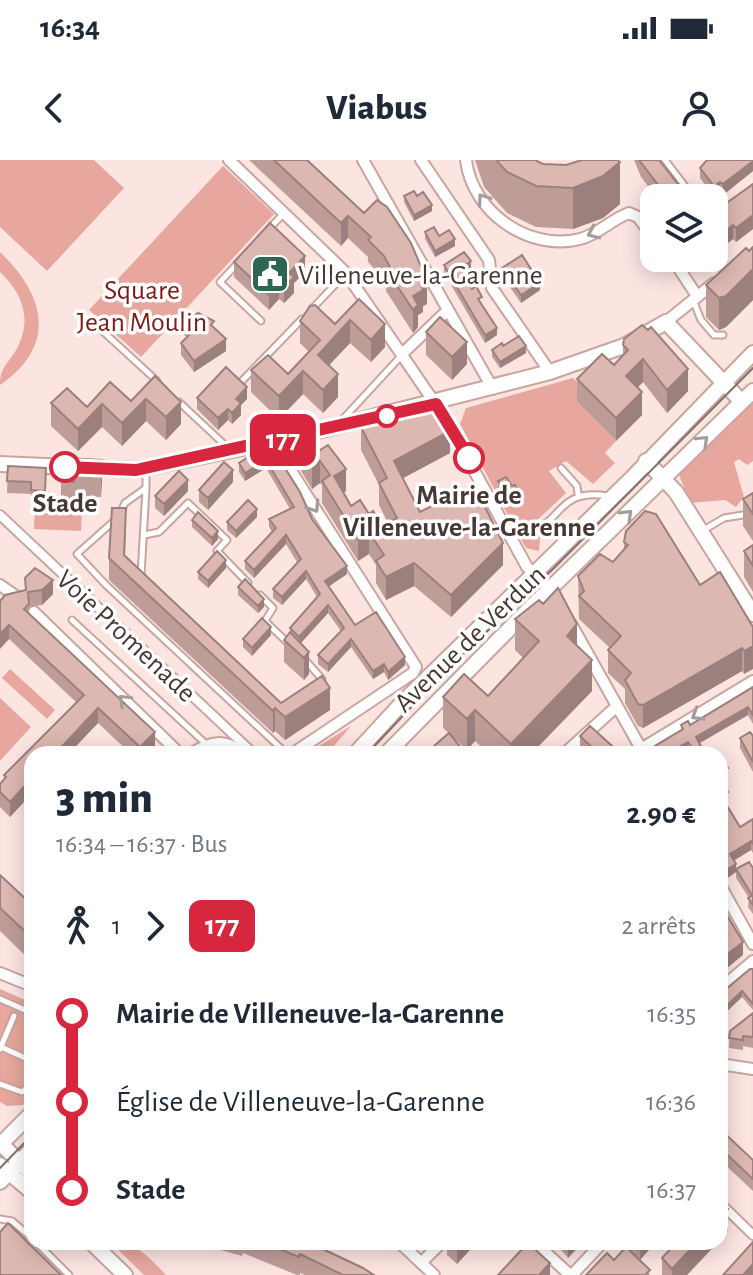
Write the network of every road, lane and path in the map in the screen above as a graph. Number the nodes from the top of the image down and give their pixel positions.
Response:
1 (229, 160) edge
2 (363, 160) edge
3 (421, 160) edge
4 (466, 160) edge
5 (665, 160) edge
6 (683, 184) edge
7 (284, 213) junction
8 (640, 220) edge
9 (263, 236) edge
10 (242, 259) edge
11 (680, 272) edge
12 (728, 272) edge
13 (346, 273) junction
14 (695, 298) junction
15 (448, 310) junction
16 (261, 321) dead end
17 (666, 322) junction
18 (96, 325) dead end
19 (723, 335) dead end
20 (403, 353) junction
21 (753, 353) edge
22 (550, 372) junction
23 (239, 384) edge
24 (723, 384) junction
25 (164, 388) edge
26 (493, 389) junction
27 (753, 391) edge
28 (175, 398) edge
29 (742, 402) junction
30 (436, 404) junction
31 (333, 429) junction
32 (272, 441) junction
33 (230, 449) junction
34 (646, 461) junction
35 (0, 464) edge
36 (146, 468) junction
37 (561, 468) dead end
38 (663, 479) junction
39 (146, 488) junction
40 (578, 494) junction
41 (613, 497) junction
42 (751, 513) edge
43 (0, 515) edge
44 (504, 526) junction
45 (702, 531) junction
46 (144, 535) junction
47 (534, 575) junction
48 (142, 584) edge
49 (4, 589) edge
50 (546, 597) junction
51 (20, 599) edge
52 (34, 612) dead end
53 (752, 612) edge
54 (72, 620) dead end
55 (322, 679) edge
56 (753, 681) edge
57 (617, 706) junction
58 (207, 744) junction
59 (172, 746) edge
60 (204, 746) edge
61 (232, 746) edge
62 (245, 746) edge
63 (280, 746) edge
64 (302, 746) edge
65 (362, 746) edge
66 (394, 746) edge
67 (573, 746) edge
68 (640, 746) edge
69 (651, 746) edge
70 (728, 899) edge
71 (753, 944) edge
72 (753, 961) edge
73 (0, 974) edge
74 (728, 982) edge
75 (24, 983) edge
76 (0, 999) edge
77 (24, 1010) edge
78 (14, 1016) dead end
79 (0, 1048) edge
80 (24, 1058) edge
81 (728, 1065) edge
82 (753, 1069) edge
83 (0, 1084) edge
84 (24, 1090) edge
85 (24, 1121) edge
86 (1, 1144) edge
87 (24, 1157) edge
88 (20, 1161) junction
89 (24, 1165) edge
90 (3, 1174) edge
91 (24, 1187) edge
92 (728, 1211) edge
93 (0, 1219) edge
94 (24, 1231) edge
95 (753, 1235) edge
96 (44, 1250) edge
97 (99, 1250) edge
98 (407, 1250) edge
99 (434, 1250) edge
100 (543, 1250) edge
101 (595, 1250) edge
102 (421, 1263) junction
103 (69, 1275) edge
104 (125, 1275) edge
105 (434, 1275) edge
106 (571, 1275) edge

1 - 7 street
2 - 15 street
3 - 22 street
8 -> 4 street
5 - 6 lane
7 - 9 lane
7 - 13 street
10 - 16 lane
11 - 14 street
12 - 14 street
13 - 20 street
13 - 23 lane
14 - 17 street
14 - 19 lane
15 - 20 street
15 - 26 street
17 - 22 main road
17 - 24 main road
18 - 25 lane
20 - 30 street
20 - 31 lane
21 - 24 main road, Avenue de Verdun
22 - 26 main road
24 - 29 main road
24 - 34 main road, Avenue de Verdun
26 - 30 main road
27 - 29 main road, Avenue de Verdun
28 - 33 lane
38 -> 29 main road, Avenue de Verdun
30 - 31 main road
30 - 44 street
31 - 32 main road
32 - 33 main road
32 -> 64 street
33 - 36 main road
34 - 38 main road
34 - 41 main road, Avenue de Verdun
35 - 36 main road
36 - 39 lane
37 - 40 lane
38 - 45 main road
50 -> 38 main road, Avenue de Verdun
39 - 46 lane
39 - 63 lane
40 - 41 lane
40 - 44 lane
41 - 47 main road, Avenue de Verdun
42 - 45 lane
43 - 62 street, Voie Promenade
44 - 47 street
45 - 53 main road
46 - 48 lane
46 - 55 lane
47 - 50 street
47 - 65 main road, Avenue de Verdun
49 - 51 street
50 - 57 street
50 - 66 main road, Avenue de Verdun
59 -> 52 street
54 - 58 lane
56 -> 69 street
57 - 67 street
57 - 68 street
58 - 60 street
58 - 61 street
70 - 71 street
72 - 74 street
73 - 75 street
76 - 77 lane
78 - 79 lane
79 - 80 lane
81 - 82 street
83 - 84 lane
85 - 86 main road
86 - 88 main road
87 - 88 main road
88 - 89 main road
88 - 90 main road
90 - 91 main road
92 - 95 street
93 - 94 lane
96 - 103 lane
97 - 104 main road
98 - 102 street
99 - 102 street
100 - 106 street
101 - 106 street
102 - 105 street

